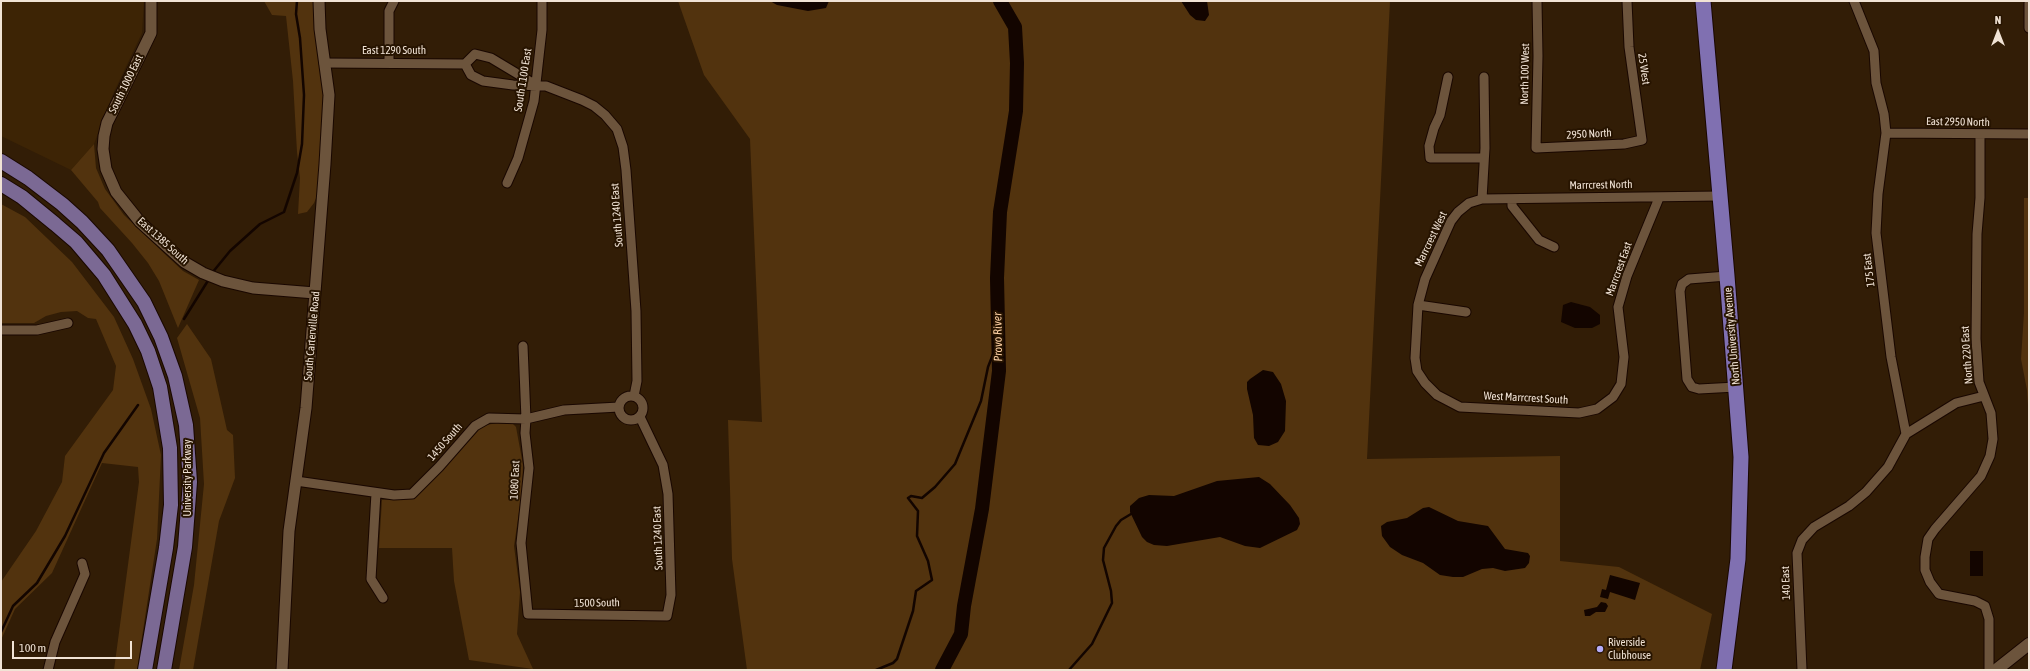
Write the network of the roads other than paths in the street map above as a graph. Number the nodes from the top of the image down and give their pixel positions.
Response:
1 (151, 1) edge
2 (319, 1) edge
3 (394, 1) edge
4 (542, 1) edge
5 (1537, 1) edge
6 (1627, 1) edge
7 (1703, 1) edge
8 (1854, 1) edge
9 (2029, 3) edge
10 (2029, 28) edge
11 (324, 63) junction
12 (389, 63) junction
13 (465, 64) junction
14 (1448, 77) dead end
15 (1484, 77) dead end
16 (536, 85) junction
17 (1886, 133) junction
18 (1980, 134) junction
19 (2029, 134) edge
20 (1642, 140) joint
21 (1536, 148) joint
22 (1483, 158) junction
23 (1, 161) edge
24 (106, 169) joint
25 (506, 183) dead end
26 (1, 184) edge
27 (1720, 196) junction
28 (1659, 198) junction
29 (1482, 199) junction
30 (1512, 199) junction
31 (1554, 247) dead end
32 (1727, 276) junction
33 (315, 292) junction
34 (1418, 305) junction
35 (1466, 312) dead end
36 (68, 323) dead end
37 (1, 330) edge
38 (523, 346) dead end
39 (1736, 387) junction
40 (1437, 395) joint
41 (634, 396) junction
42 (1984, 396) junction
43 (1613, 397) joint
44 (619, 407) junction
45 (640, 417) junction
46 (526, 419) junction
47 (1906, 434) junction
48 (296, 481) junction
49 (376, 493) junction
50 (82, 563) dead end
51 (383, 598) dead end
52 (528, 614) joint
53 (667, 616) joint
54 (2029, 644) edge
55 (48, 670) edge
56 (146, 670) edge
57 (164, 670) edge
58 (282, 670) edge
59 (1724, 670) edge
60 (1802, 670) edge
61 (1989, 670) edge
62 (1996, 670) edge

1 - 24 street, South 1000 East
2 - 11 street, South Carterville Road
3 - 12 street
4 - 16 street, South 1100 East
5 - 21 street, North 100 West
6 - 20 street, 25 West
7 - 27 highway, North University Avenue
8 - 17 street, 175 East
9 - 10 street
11 - 12 street, East 1290 South
11 - 33 street, South Carterville Road
12 - 13 street, East 1290 South
13 - 16 street
13 - 16 street, East 1290 South
14 - 22 street
15 - 22 street
16 - 25 street, South 1100 East
16 - 41 street, South 1240 East
17 - 18 street, East 2950 North
17 - 47 street, 175 East
18 - 19 street, East 2950 North
18 - 42 street, North 220 East
20 - 21 street, 2950 North
22 - 29 street
23 - 57 main road, University Parkway
24 - 33 street, East 1385 South
26 - 56 main road, University Parkway
27 - 28 street, Marrcrest North
27 - 32 highway, North University Avenue
28 - 30 street, Marrcrest North
28 - 43 street, Marrcrest East
29 - 30 street, Marrcrest North
29 - 34 street, Marrcrest West
30 - 31 street
32 - 39 highway, North University Avenue
32 - 39 street
33 - 48 street, South Carterville Road
34 - 35 street
34 - 40 street, Marrcrest West
36 - 37 street
38 - 46 street, 1080 East
39 - 59 highway, North University Avenue
40 - 43 street, West Marrcrest South
41 - 44 street
41 - 45 street
42 - 47 street
42 - 61 street, North 220 East
44 - 45 street
44 - 46 street, 1450 South
45 - 53 street, South 1240 East
46 - 49 street, 1450 South
46 - 52 street, 1080 East
47 - 60 street, 140 East
48 - 49 street, 1450 South
48 - 58 street, South Carterville Road
49 - 51 street
50 - 55 street
52 - 53 street, 1500 South
54 - 62 main road

